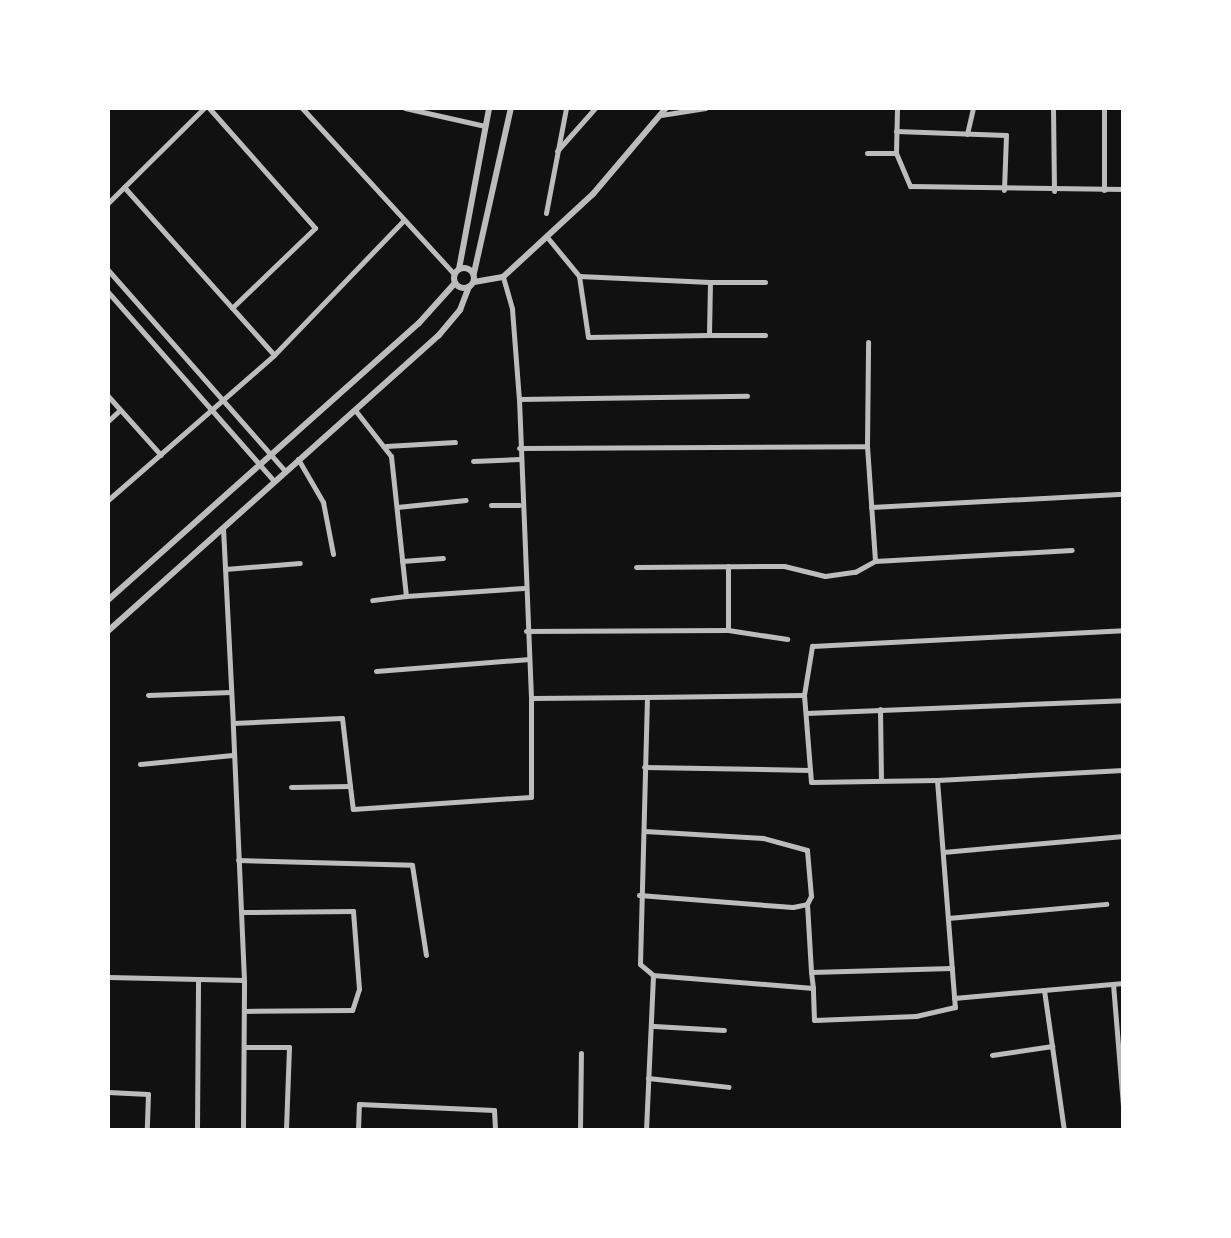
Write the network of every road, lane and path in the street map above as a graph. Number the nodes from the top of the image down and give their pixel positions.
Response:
1 (206, 108) edge
2 (302, 108) edge
3 (405, 108) edge
4 (489, 108) edge
5 (511, 108) edge
6 (566, 108) edge
7 (595, 108) edge
8 (666, 108) edge
9 (705, 108) edge
10 (897, 108) edge
11 (973, 108) edge
12 (1053, 108) edge
13 (1104, 108) edge
14 (661, 115) junction
15 (485, 126) junction
16 (896, 131) junction
17 (967, 134) junction
18 (557, 152) junction
19 (867, 153) dead end
20 (896, 153) junction
21 (124, 187) junction
22 (1123, 189) edge
23 (1004, 190) junction
24 (1104, 190) junction
25 (1054, 191) junction
26 (108, 203) edge
27 (546, 213) dead end
28 (403, 221) junction
29 (547, 237) junction
30 (108, 270) edge
31 (457, 271) junction
32 (474, 273) junction
33 (579, 276) junction
34 (503, 277) junction
35 (710, 282) junction
36 (765, 282) dead end
37 (455, 283) junction
38 (471, 285) junction
39 (108, 292) edge
40 (232, 308) junction
41 (709, 335) junction
42 (765, 335) dead end
43 (868, 342) dead end
44 (274, 355) junction
45 (108, 396) edge
46 (747, 396) dead end
47 (519, 399) junction
48 (223, 400) junction
49 (212, 409) junction
50 (120, 410) junction
51 (354, 410) junction
52 (108, 421) edge
53 (455, 442) dead end
54 (386, 446) junction
55 (867, 446) junction
56 (519, 448) junction
57 (272, 454) junction
58 (161, 455) junction
59 (298, 459) junction
60 (519, 459) junction
61 (473, 461) dead end
62 (261, 464) junction
63 (285, 471) junction
64 (273, 480) junction
65 (1123, 494) edge
66 (108, 500) edge
67 (466, 500) dead end
68 (491, 505) dead end
69 (519, 505) junction
70 (397, 507) junction
71 (871, 507) junction
72 (223, 527) junction
73 (1072, 550) dead end
74 (333, 554) dead end
75 (443, 558) dead end
76 (402, 561) junction
77 (875, 561) junction
78 (300, 563) dead end
79 (728, 566) junction
80 (636, 567) dead end
81 (225, 569) junction
82 (524, 588) junction
83 (406, 596) junction
84 (108, 600) edge
85 (372, 600) dead end
86 (728, 630) junction
87 (1123, 630) edge
88 (108, 631) edge
89 (526, 631) junction
90 (787, 639) dead end
91 (527, 659) junction
92 (376, 671) dead end
93 (231, 692) junction
94 (148, 695) dead end
95 (804, 695) junction
96 (647, 697) junction
97 (531, 698) junction
98 (1123, 700) edge
99 (880, 709) junction
100 (806, 713) junction
101 (233, 723) junction
102 (233, 755) junction
103 (140, 764) dead end
104 (644, 767) junction
105 (810, 770) junction
106 (1123, 770) edge
107 (937, 780) junction
108 (881, 781) junction
109 (350, 786) junction
110 (291, 787) dead end
111 (644, 831) junction
112 (1123, 836) edge
113 (943, 852) junction
114 (238, 860) junction
115 (639, 895) junction
116 (807, 904) junction
117 (1106, 904) dead end
118 (242, 912) junction
119 (948, 918) junction
120 (426, 955) dead end
121 (952, 968) junction
122 (811, 972) junction
123 (653, 975) junction
124 (108, 977) edge
125 (198, 980) junction
126 (244, 980) junction
127 (1123, 983) edge
128 (1113, 984) junction
129 (813, 988) junction
130 (1044, 990) junction
131 (954, 998) junction
132 (244, 1011) junction
133 (654, 1026) junction
134 (724, 1030) dead end
135 (1052, 1046) junction
136 (244, 1047) junction
137 (581, 1053) dead end
138 (992, 1055) dead end
139 (648, 1078) junction
140 (729, 1087) dead end
141 (108, 1092) edge
142 (1123, 1105) edge
143 (147, 1130) edge
144 (197, 1130) edge
145 (243, 1130) edge
146 (286, 1130) edge
147 (358, 1130) edge
148 (495, 1130) edge
149 (580, 1130) edge
150 (646, 1130) edge
151 (1064, 1130) edge

1 - 21 street
1 - 40 street
2 - 28 street
3 - 15 street
4 - 15 street
5 - 32 street
6 - 18 street
7 - 18 street
8 - 14 street
9 - 14 street
10 - 16 street
11 - 17 street
12 - 25 street
13 - 24 street
14 - 29 street
15 - 31 street
16 - 17 street
16 - 20 street
17 - 23 street
18 - 27 street
19 - 20 street
20 - 23 street
21 - 26 street
21 - 40 street
22 - 24 street
23 - 25 street
24 - 25 street
28 - 31 street
28 - 44 street
29 - 33 street
29 - 34 street
30 - 48 street
31 - 32 street
31 - 37 street
32 - 38 street
33 - 35 street
33 - 41 street
34 - 38 street
34 - 47 street
35 - 36 street
35 - 41 street
37 - 38 street
37 - 57 street
38 - 51 street
39 - 49 street
40 - 44 street
41 - 42 street
43 - 55 street
44 - 48 street
45 - 50 street
46 - 47 street
47 - 56 street
48 - 49 street
48 - 57 street
49 - 58 street
49 - 62 street
50 - 52 street
50 - 58 street
51 - 54 street
51 - 59 street
53 - 54 street
54 - 70 street
55 - 56 street
55 - 71 street
56 - 60 street
57 - 62 street
57 - 63 street
58 - 66 street
59 - 63 street
59 - 74 street
60 - 61 street
60 - 69 street
62 - 64 street
62 - 84 street
63 - 64 street
64 - 72 street
65 - 71 street
67 - 70 street
68 - 69 street
69 - 82 street
70 - 76 street
71 - 77 street
72 - 81 street
72 - 88 street
73 - 77 street
75 - 76 street
76 - 83 street
77 - 79 street
78 - 81 street
79 - 80 street
79 - 86 street
81 - 93 street
82 - 83 street
82 - 89 street
83 - 85 street
86 - 89 street
86 - 90 street
87 - 95 street
89 - 91 street
91 - 92 street
91 - 97 street
93 - 94 street
93 - 101 street
95 - 96 street
95 - 100 street
96 - 97 street
96 - 104 street
97 - 109 street
98 - 99 street
99 - 100 street
99 - 108 street
100 - 105 street
101 - 102 street
101 - 109 street
102 - 103 street
102 - 114 street
104 - 105 street
104 - 111 street
105 - 108 street
106 - 107 street
107 - 108 street
107 - 113 street
109 - 110 street
111 - 115 street
111 - 116 street
112 - 113 street
113 - 119 street
114 - 118 street
114 - 120 street
115 - 116 street
115 - 123 street
116 - 122 street
117 - 119 street
118 - 126 street
118 - 132 street
119 - 121 street
121 - 122 street
121 - 131 street
122 - 129 street
123 - 129 street
123 - 133 street
124 - 125 street
125 - 126 street
125 - 144 street
126 - 132 street
127 - 128 street
128 - 130 street
128 - 142 street
129 - 131 street
130 - 131 street
130 - 135 street
132 - 136 street
133 - 134 street
133 - 139 street
135 - 138 street
135 - 151 street
136 - 145 street
136 - 146 street
137 - 149 street
139 - 140 street
139 - 150 street
141 - 143 street
147 - 148 street

